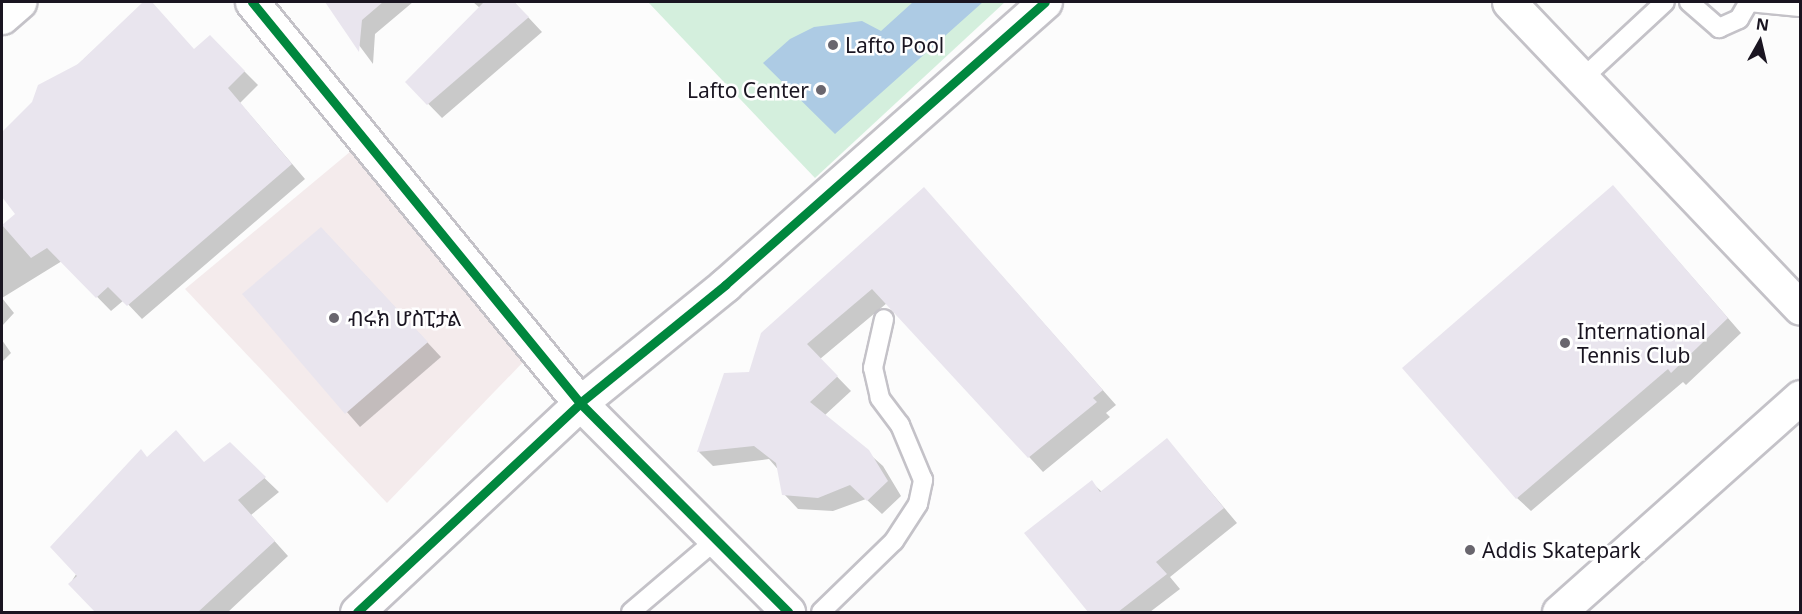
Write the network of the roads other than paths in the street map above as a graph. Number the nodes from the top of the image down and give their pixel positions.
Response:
1 (19, 2) edge
2 (252, 2) edge
3 (1045, 2) edge
4 (1509, 2) edge
5 (1665, 2) edge
6 (1689, 2) edge
7 (1749, 2) edge
8 (1800, 7) edge
9 (2, 17) edge
10 (1582, 79) junction
11 (1800, 308) edge
12 (884, 319) dead end
13 (1800, 397) edge
14 (580, 403) junction
15 (716, 540) junction
16 (357, 612) edge
17 (631, 612) edge
18 (788, 612) edge
19 (821, 612) edge
20 (1559, 612) edge

1 - 9 street
2 - 14 street
3 - 14 street
4 - 10 street
5 - 10 lane
6 - 7 lane
7 - 8 lane
10 - 11 street
12 - 19 lane
13 - 20 street
14 - 15 street
14 - 16 street
15 - 17 lane
15 - 18 street

